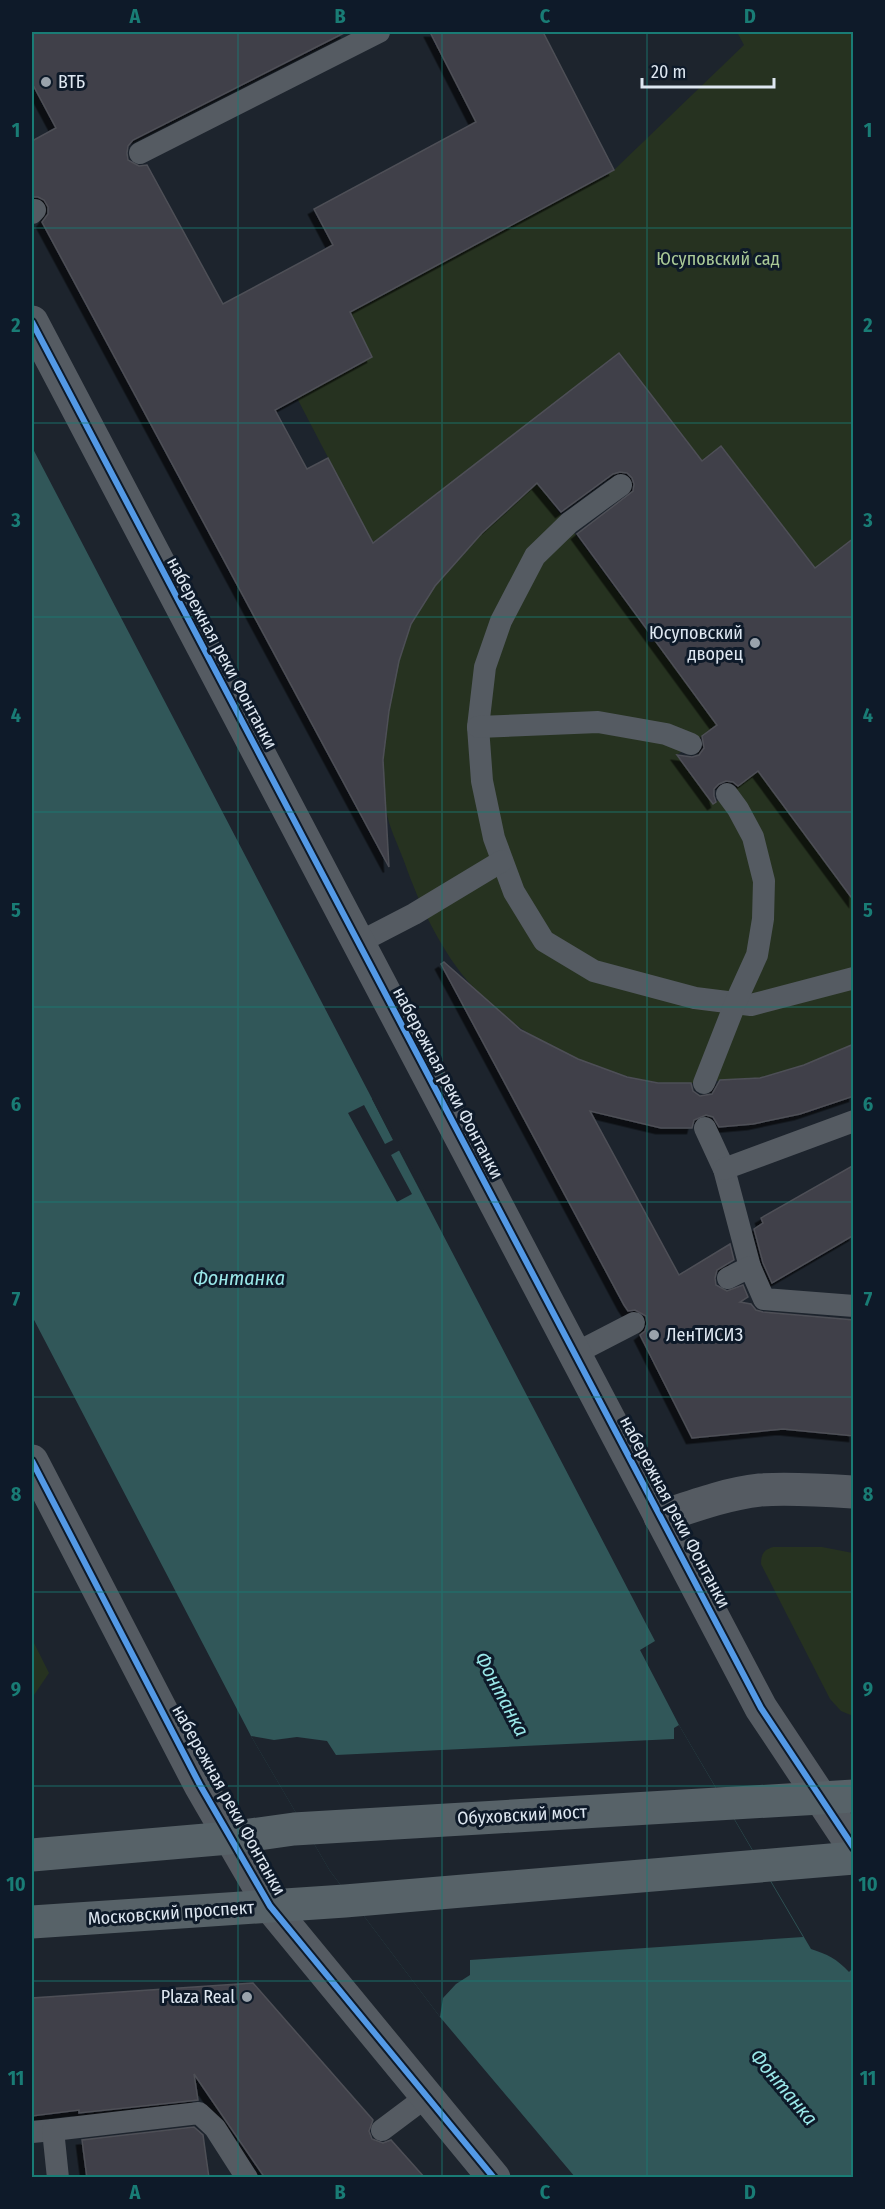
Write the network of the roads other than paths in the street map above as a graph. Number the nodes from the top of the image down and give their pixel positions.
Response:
1 (379, 32) edge
2 (140, 153) dead end
3 (32, 322) edge
4 (621, 485) dead end
5 (478, 727) junction
6 (691, 744) dead end
7 (727, 794) dead end
8 (502, 861) junction
9 (358, 943) junction
10 (854, 978) edge
11 (735, 1004) junction
12 (704, 1083) dead end
13 (854, 1122) edge
14 (705, 1128) dead end
15 (723, 1169) junction
16 (750, 1267) junction
17 (729, 1278) dead end
18 (854, 1306) edge
19 (634, 1323) dead end
20 (574, 1354) junction
21 (32, 1461) edge
22 (854, 1492) edge
23 (660, 1517) junction
24 (854, 1796) edge
25 (820, 1798) junction
26 (229, 1838) junction
27 (854, 1848) edge
28 (32, 1855) edge
29 (854, 1858) edge
30 (270, 1906) junction
31 (32, 1922) edge
32 (426, 2097) junction
33 (382, 2130) dead end
34 (42, 2131) edge
35 (58, 2178) edge
36 (247, 2178) edge
37 (494, 2178) edge

1 - 2 lane
3 - 9 street, набережная реки Фонтанки
4 - 5 lane
5 - 6 lane
5 - 8 lane
7 - 11 lane
8 - 9 lane
8 - 11 lane
9 - 20 street, набережная реки Фонтанки
10 - 11 lane
11 - 12 lane
13 - 15 lane
14 - 15 lane
15 - 16 lane
16 - 17 lane
16 - 18 lane
19 - 20 lane
20 - 23 street, набережная реки Фонтанки
21 - 26 street, набережная реки Фонтанки
22 - 23 street
23 - 25 street, набережная реки Фонтанки
24 - 25 main road
25 - 26 main road, Обуховский мост
25 - 27 street, набережная реки Фонтанки
26 - 28 main road
26 - 30 street, набережная реки Фонтанки
29 - 30 main road, Московский проспект
30 - 31 main road, Московский проспект
30 - 32 street, набережная реки Фонтанки
32 - 33 lane
32 - 37 street, набережная реки Фонтанки
34 - 35 lane
34 - 36 lane

